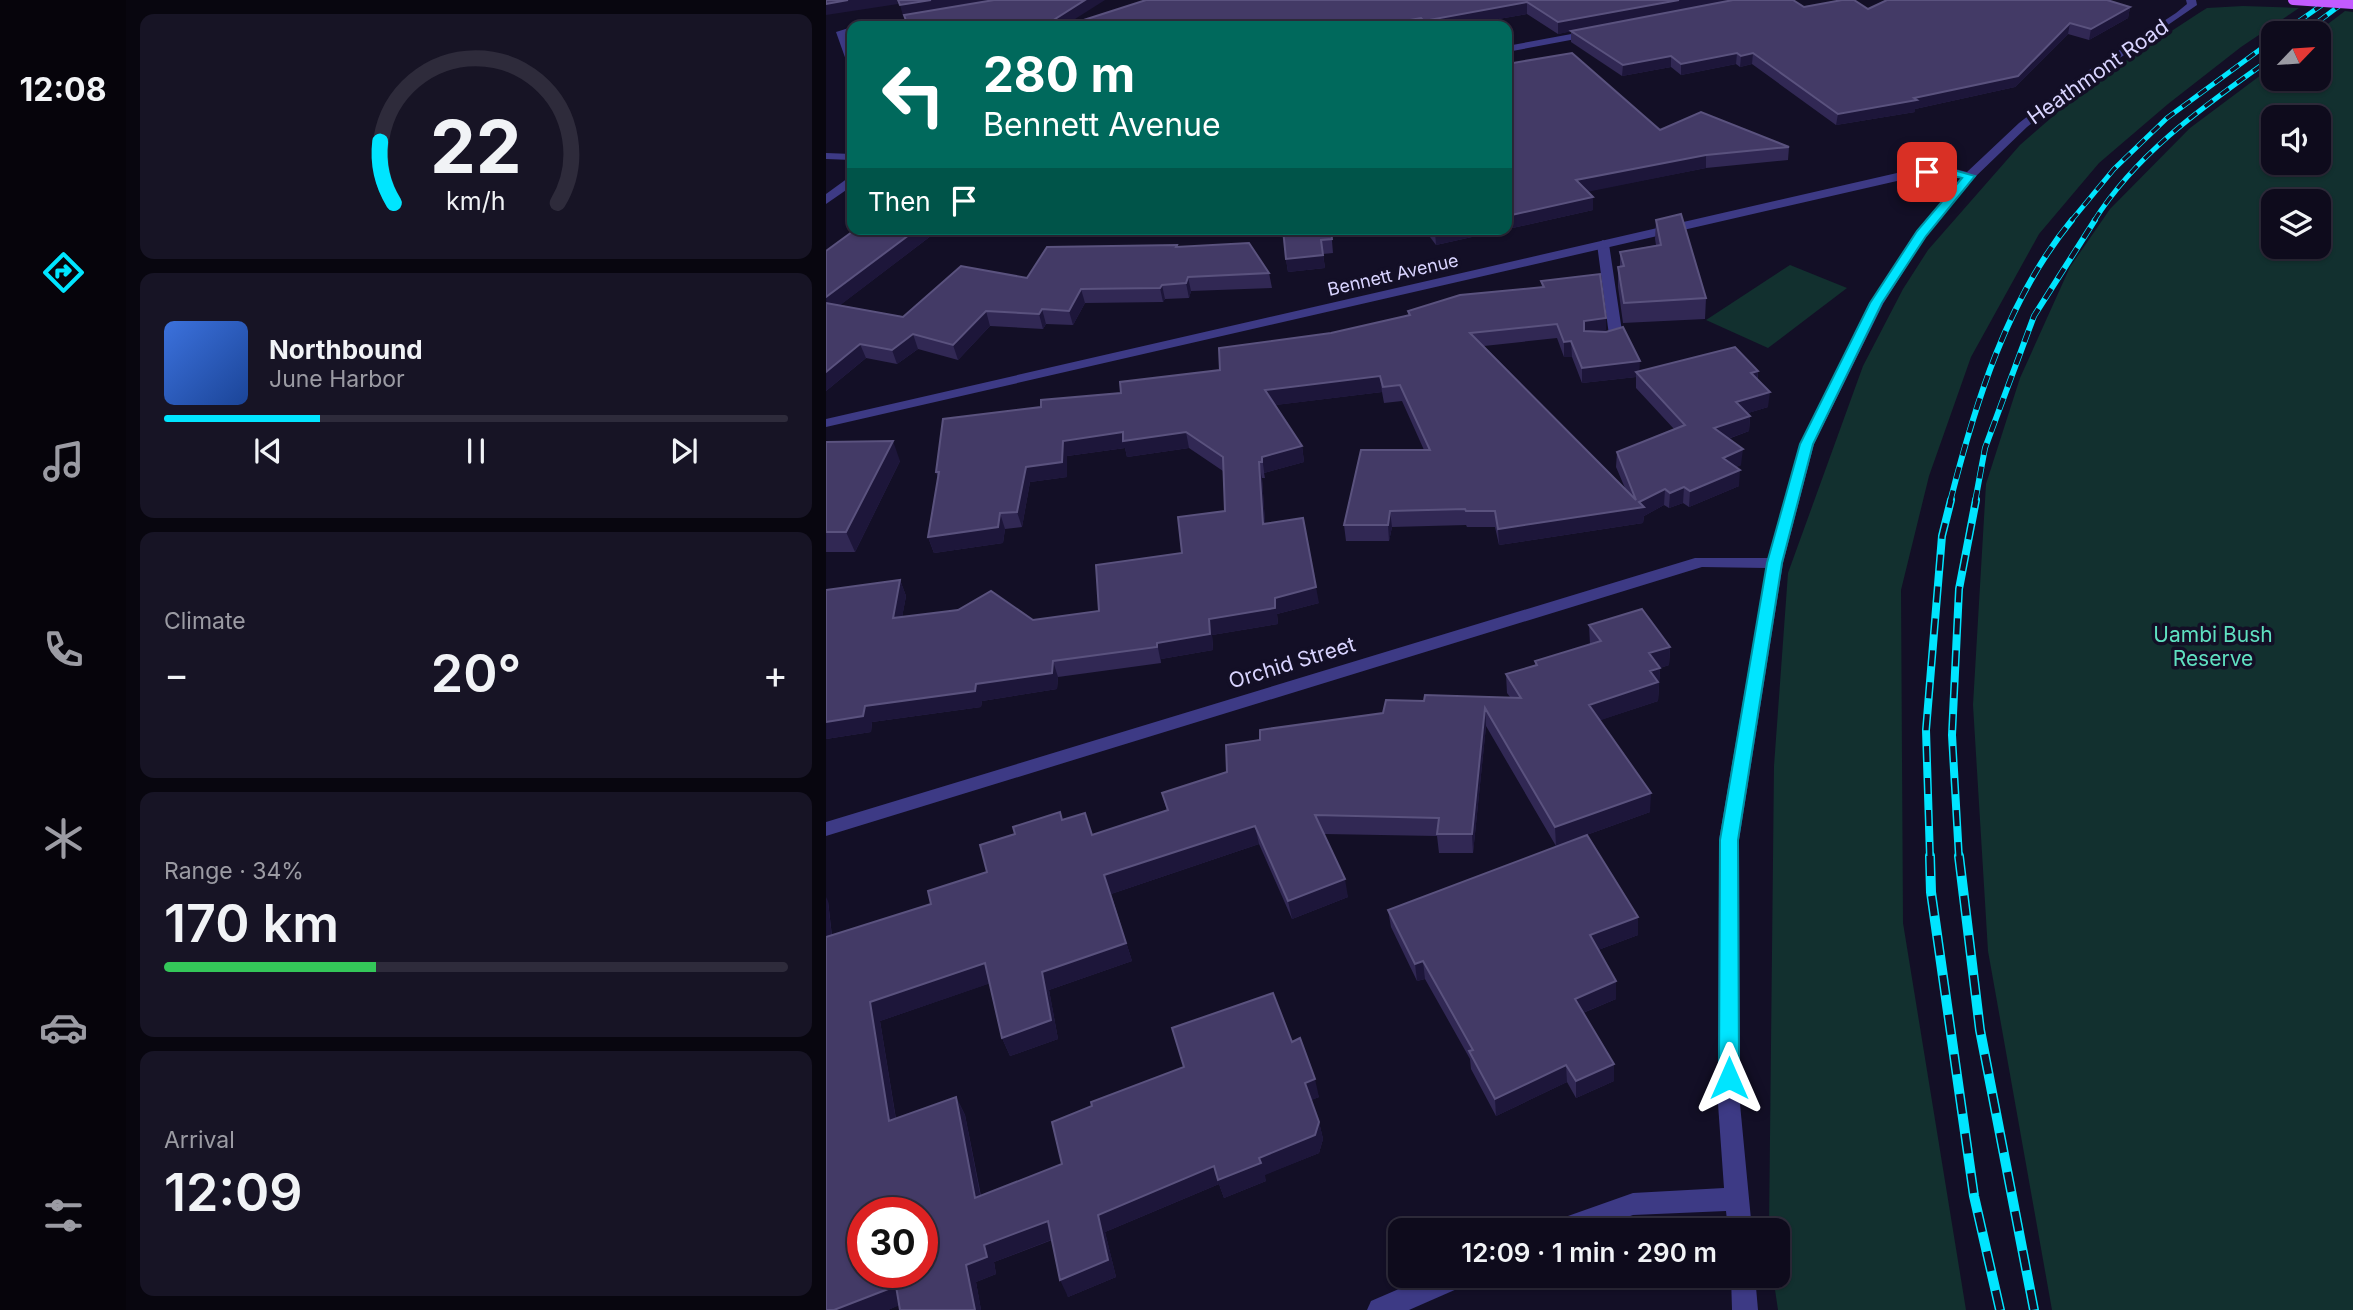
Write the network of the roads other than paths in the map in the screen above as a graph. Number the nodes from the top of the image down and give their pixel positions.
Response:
1 (2191, 0) edge
2 (2293, 0) edge
3 (2353, 4) edge
4 (940, 16) edge
5 (908, 21) edge
6 (847, 31) edge
7 (1601, 31) edge
8 (826, 34) edge
9 (1512, 47) edge
10 (826, 156) edge
11 (847, 157) edge
12 (1969, 176) junction
13 (847, 185) edge
14 (826, 200) edge
15 (1603, 244) junction
16 (1591, 341) edge
17 (826, 423) edge
18 (1775, 563) junction
19 (826, 829) edge
20 (1738, 1199) junction
21 (1594, 1218) edge
22 (1739, 1218) edge
23 (1430, 1288) edge
24 (1744, 1288) edge
25 (1380, 1310) edge
26 (1745, 1310) edge

1 - 12 street, Heathmont Road
2 - 3 main road, bridge
4 - 5 street
6 - 8 street
7 - 9 street
10 - 11 street
12 - 15 street, Bennett Avenue
12 - 18 street, Heathmont Road
13 - 14 street
15 - 16 street
15 - 17 street, Bennett Avenue
18 - 19 street, Orchid Street
18 - 20 street, Heathmont Road
20 - 21 street
20 - 22 street, Heathmont Road
23 - 25 street
24 - 26 street

